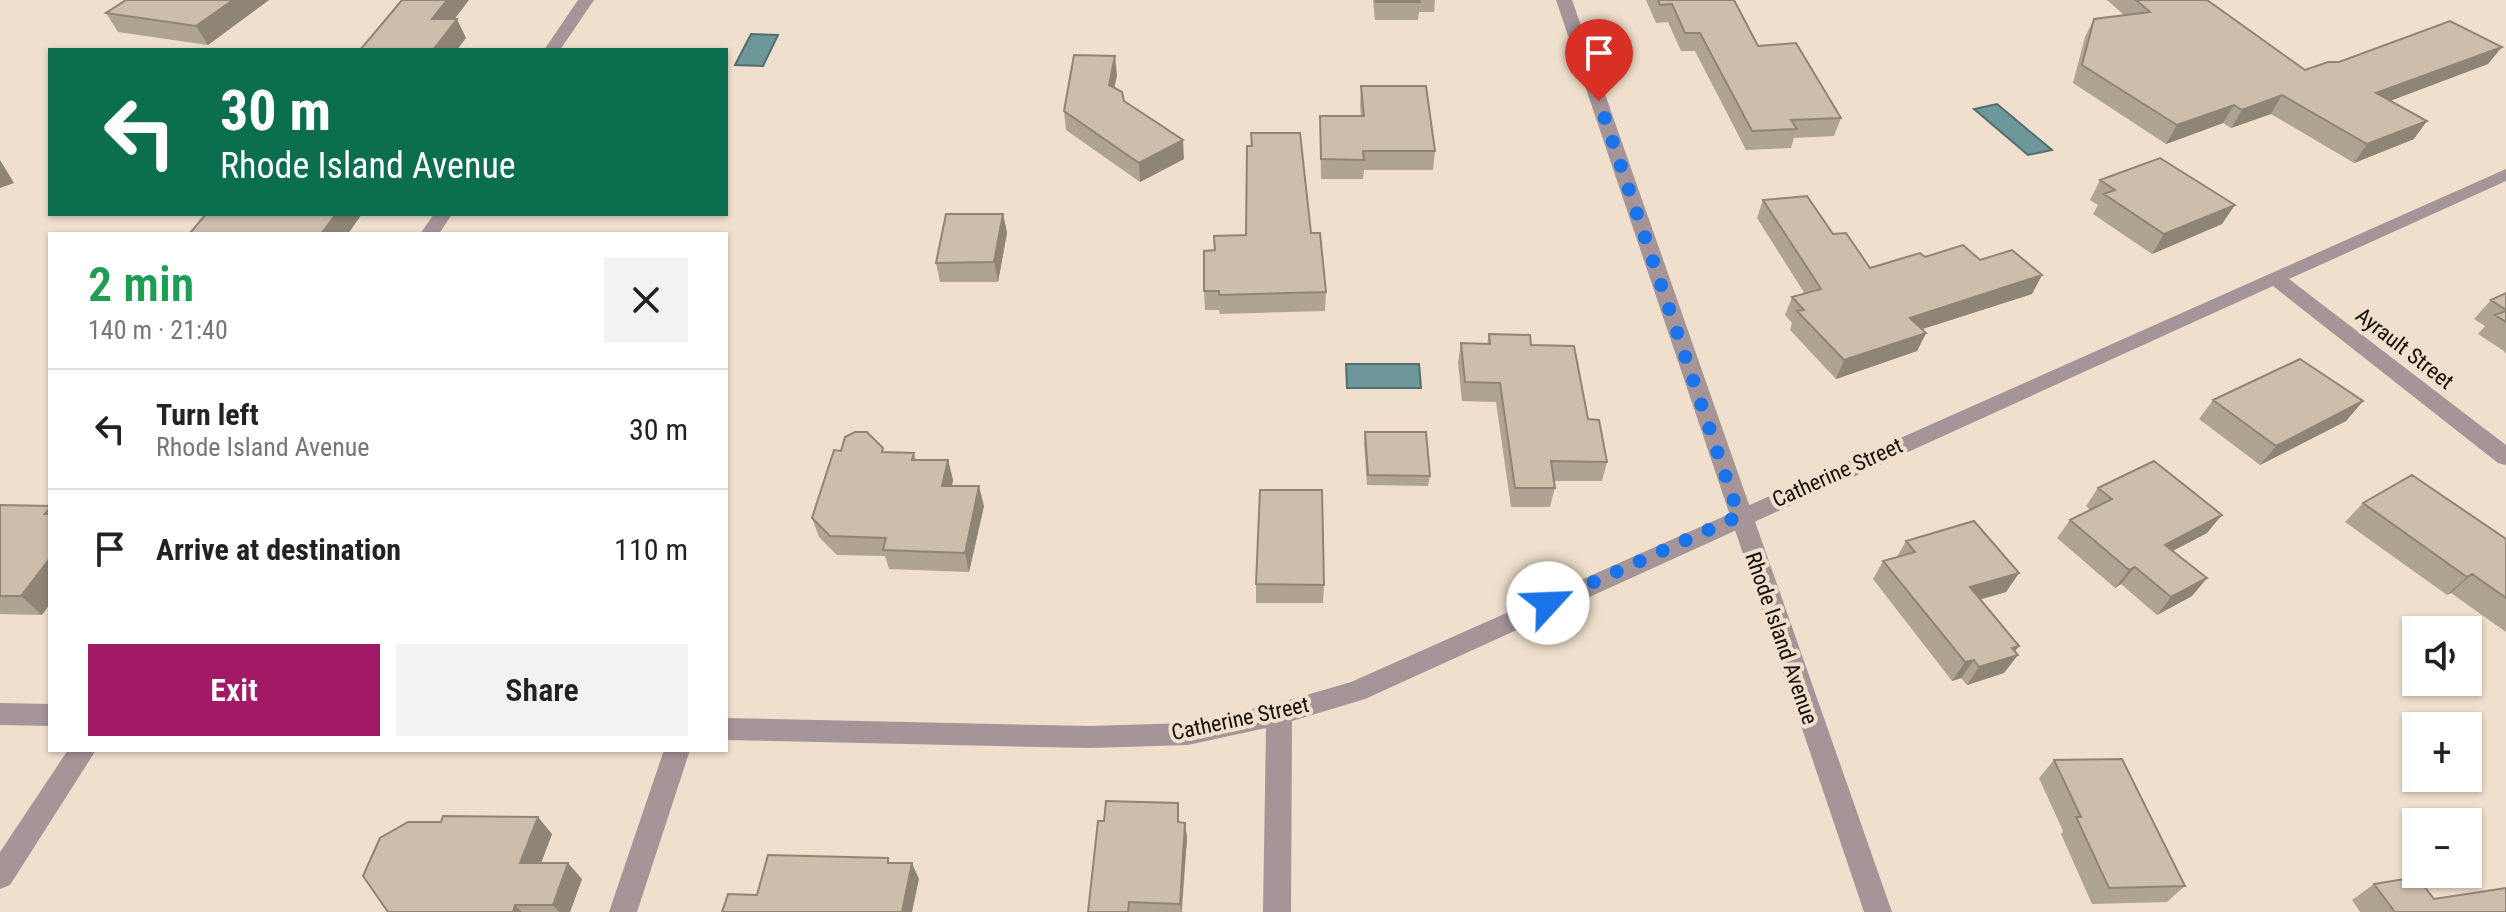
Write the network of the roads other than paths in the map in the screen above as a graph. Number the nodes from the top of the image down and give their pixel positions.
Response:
1 (586, 0) edge
2 (1564, 0) edge
3 (553, 48) edge
4 (2506, 174) edge
5 (2275, 278) junction
6 (2506, 457) edge
7 (1739, 516) junction
8 (0, 714) edge
9 (1279, 714) junction
10 (48, 715) edge
11 (728, 729) edge
12 (82, 752) edge
13 (676, 752) edge
14 (0, 876) edge
15 (623, 912) edge
16 (1277, 912) edge
17 (1878, 912) edge

1 - 3 street
2 - 7 street, Rhode Island Avenue
4 - 5 street, Catherine Street
5 - 6 street, Ayrault Street
5 - 7 street, Catherine Street
7 - 9 street, Catherine Street
7 - 17 street, Rhode Island Avenue
8 - 10 street
9 - 11 street, Catherine Street
9 - 16 street
12 - 14 street
13 - 15 street

